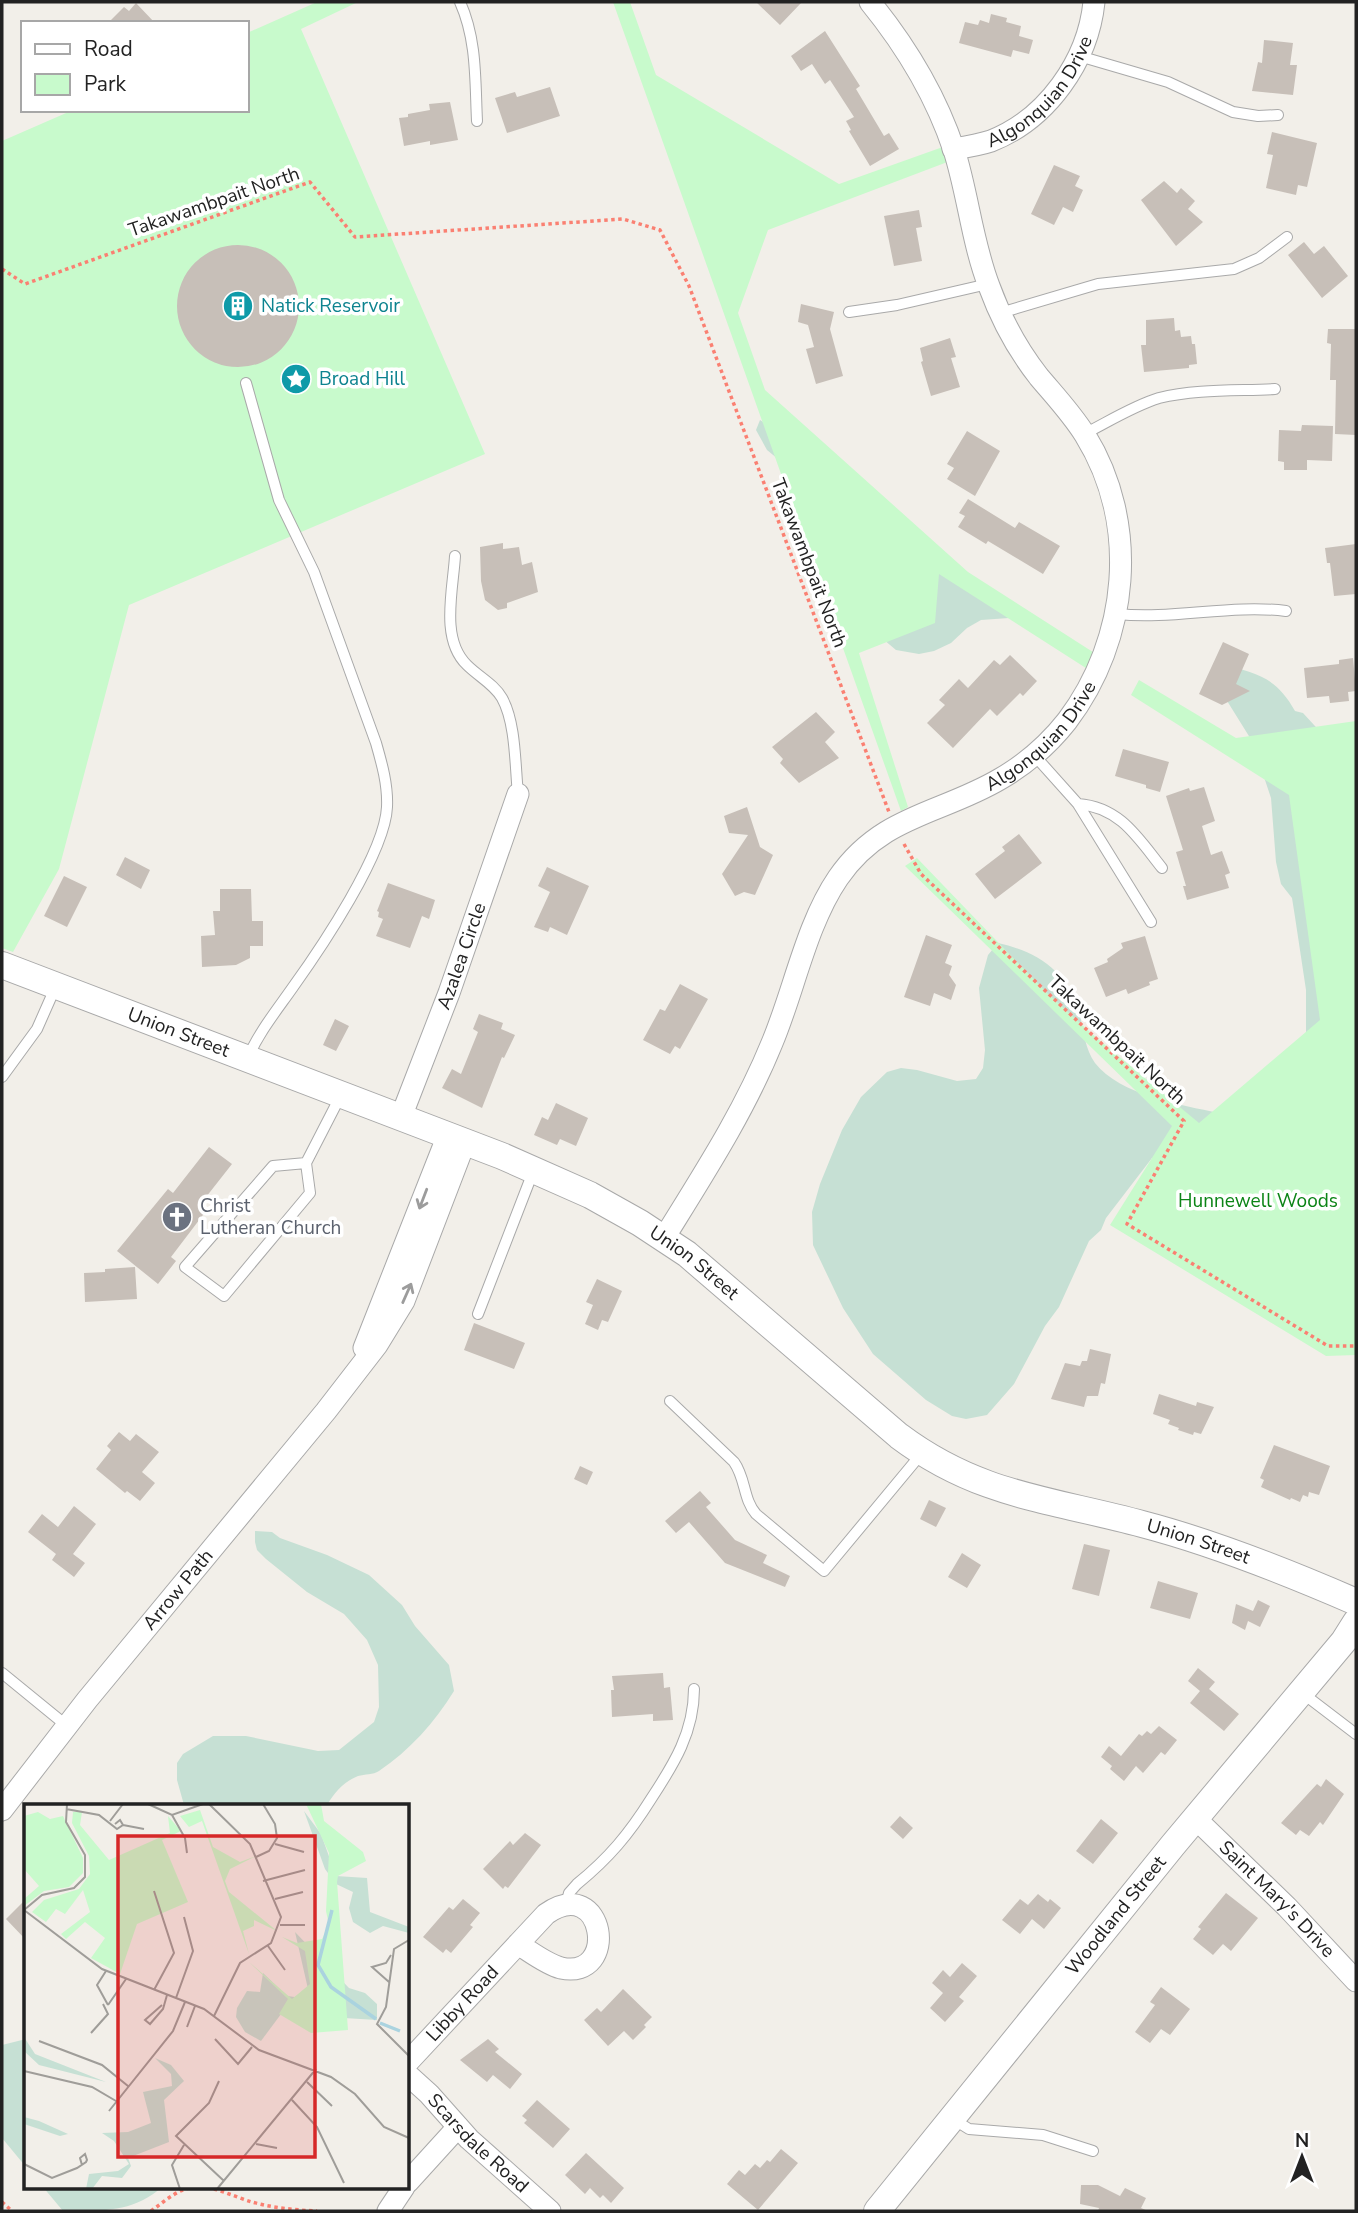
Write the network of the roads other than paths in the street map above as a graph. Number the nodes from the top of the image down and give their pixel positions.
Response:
1 (460, 2) edge
2 (870, 2) edge
3 (1094, 2) edge
4 (1079, 56) junction
5 (1278, 116) dead end
6 (477, 121) dead end
7 (953, 149) junction
8 (1287, 237) dead end
9 (988, 284) junction
10 (849, 312) dead end
11 (1000, 313) junction
12 (246, 383) dead end
13 (1275, 389) dead end
14 (1084, 434) junction
15 (455, 556) dead end
16 (1286, 611) dead end
17 (1117, 614) junction
18 (1035, 755) junction
19 (518, 794) joint
20 (1078, 804) junction
21 (1162, 868) dead end
22 (1151, 922) dead end
23 (2, 965) edge
24 (56, 986) junction
25 (247, 1060) junction
26 (2, 1077) edge
27 (341, 1095) junction
28 (401, 1117) junction
29 (457, 1139) junction
30 (306, 1163) junction
31 (534, 1169) junction
32 (664, 1238) junction
33 (478, 1314) dead end
34 (670, 1401) dead end
35 (922, 1453) junction
36 (1356, 1602) edge
37 (1356, 1622) edge
38 (2, 1672) edge
39 (694, 1689) dead end
40 (1301, 1692) junction
41 (67, 1726) junction
42 (1356, 1734) edge
43 (2, 1810) edge
44 (1196, 1819) junction
45 (566, 1905) junction
46 (518, 1944) junction
47 (1356, 1981) edge
48 (410, 2060) edge
49 (410, 2077) edge
50 (953, 2119) junction
51 (458, 2127) junction
52 (1093, 2151) dead end
53 (410, 2180) edge
54 (403, 2188) edge
55 (388, 2211) edge
56 (550, 2211) edge
57 (877, 2211) edge

1 - 6 lane
2 - 7 street, Algonquian Drive
3 - 4 street, Algonquian Drive
4 - 5 lane
4 - 7 street, Algonquian Drive
7 - 9 street, Algonquian Drive
8 - 11 lane
9 - 10 lane
9 - 11 street, Algonquian Drive
11 - 14 street, Algonquian Drive
12 - 25 lane
13 - 14 lane
14 - 17 street, Algonquian Drive
15 - 19 lane
16 - 17 lane
17 - 18 street, Algonquian Drive
18 - 20 lane
18 - 32 street, Algonquian Drive
19 - 28 street, Azalea Circle
20 - 21 lane
20 - 22 lane
23 - 24 street, Union Street
24 - 25 street, Union Street
24 - 26 lane
25 - 27 street, Union Street
27 - 28 street, Union Street
27 - 30 lane
28 - 29 street, Union Street
29 - 31 street, Union Street
29 - 41 street, Arrow Path
30 - 30 lane
31 - 32 street, Union Street
31 - 33 lane
32 - 35 street, Union Street
34 - 35 lane
35 - 36 street, Union Street
37 - 40 street, Woodland Street
38 - 41 lane
39 - 45 lane
40 - 42 lane
40 - 44 street, Woodland Street
41 - 43 street, Arrow Path
44 - 47 street, Saint Mary's Drive
44 - 50 street, Woodland Street
45 - 46 street, Libby Road
45 - 46 street
46 - 48 street, Libby Road
49 - 51 street, Scarsdale Road
50 - 52 lane
50 - 57 street, Woodland Street
51 - 53 street
51 - 56 street, Scarsdale Road
54 - 55 street

